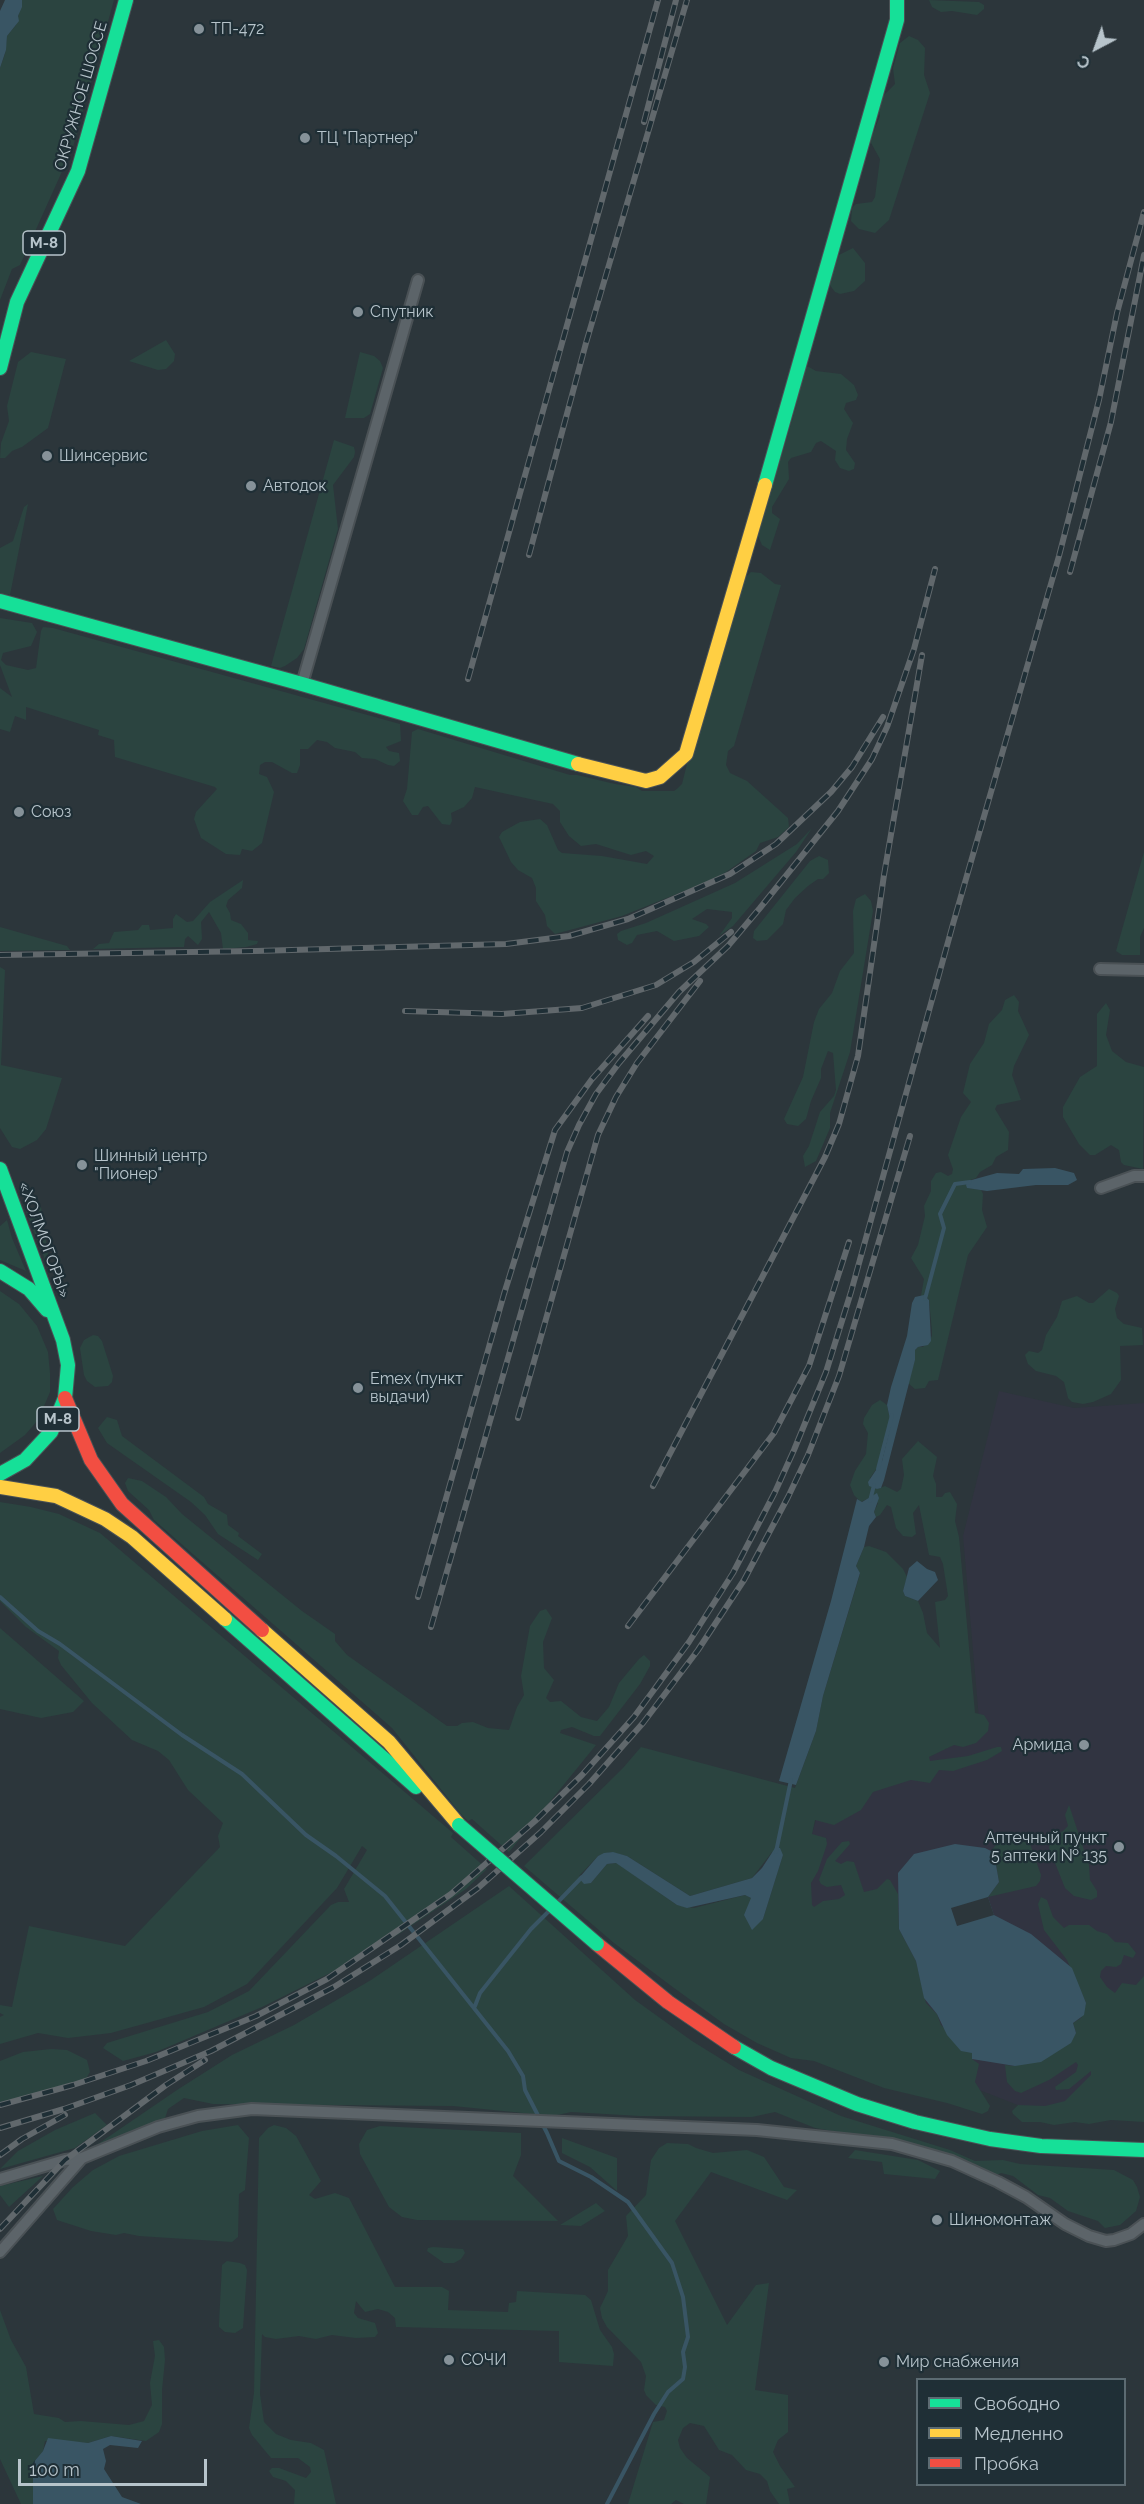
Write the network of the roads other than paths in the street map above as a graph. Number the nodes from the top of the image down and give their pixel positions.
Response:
1 (126, 0) edge
2 (897, 0) edge
3 (418, 280) dead end
4 (0, 368) edge
5 (0, 601) edge
6 (302, 684) junction
7 (1100, 969) dead end
8 (1144, 970) edge
9 (0, 1169) edge
10 (1144, 1176) edge
11 (1101, 1188) dead end
12 (0, 1271) edge
13 (56, 1323) junction
14 (65, 1398) junction
15 (0, 1474) edge
16 (0, 1487) edge
17 (459, 1825) junction
18 (1144, 2150) edge
19 (82, 2158) junction
20 (0, 2179) edge
21 (1144, 2224) edge
22 (0, 2252) edge

1 - 4 main road, ОКРУЖНОЕ ШОССЕ / М-8
2 - 6 main road
3 - 6 street
5 - 6 main road
7 - 8 street
9 - 13 main road, «ХОЛМОГОРЫ» / М-8
10 - 11 street
12 - 13 main road, «ХОЛМОГОРЫ» / М-8
13 - 14 main road, «ХОЛМОГОРЫ» / М-8
14 - 15 main road, «ХОЛМОГОРЫ» / М-8
14 - 17 main road
16 - 17 main road
17 - 18 main road, bridge
19 - 20 street
19 - 21 street
19 - 22 street

